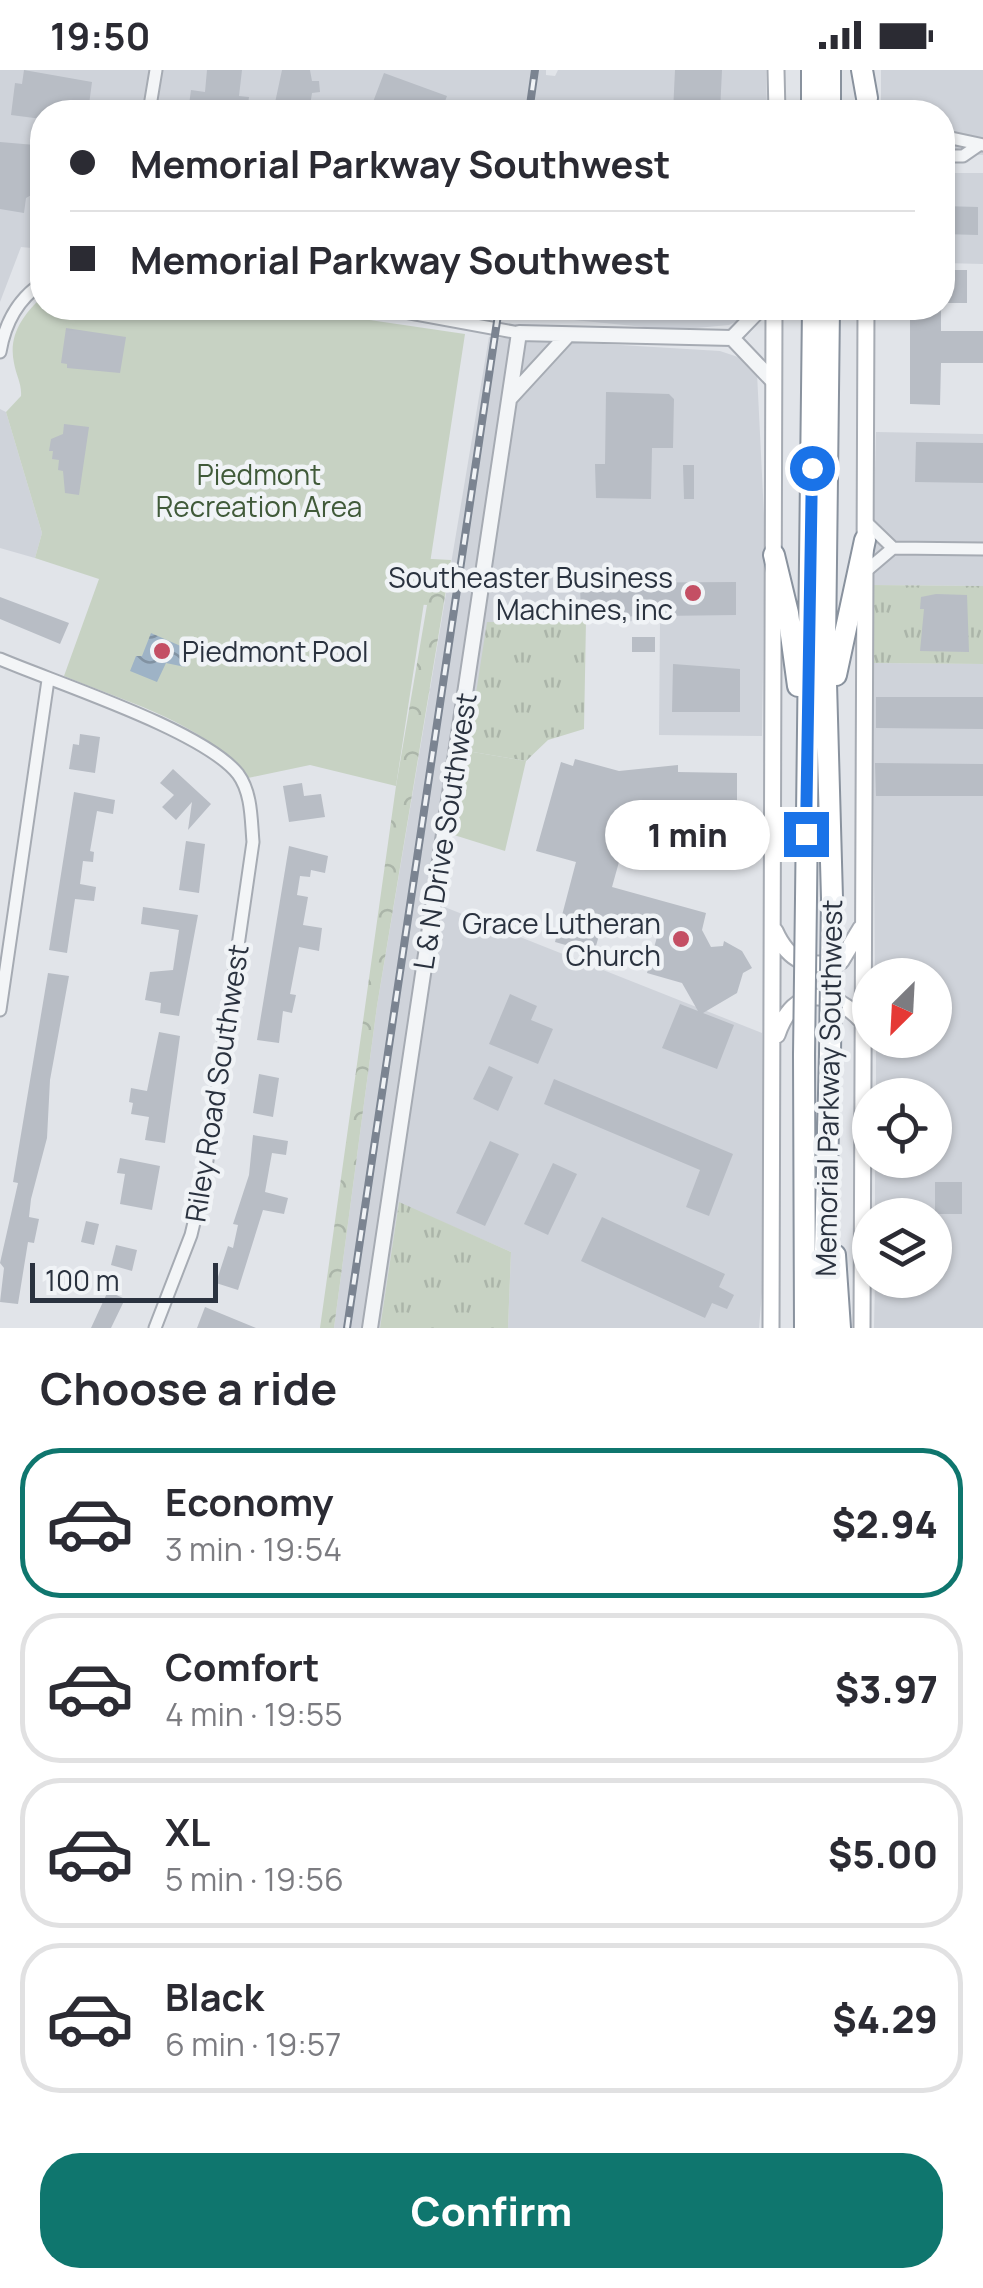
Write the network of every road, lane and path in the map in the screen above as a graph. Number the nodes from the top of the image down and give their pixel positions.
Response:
1 (156, 70) edge
2 (776, 70) edge
3 (812, 70) edge
4 (830, 70) edge
5 (864, 70) edge
6 (151, 100) edge
7 (777, 100) edge
8 (812, 100) edge
9 (830, 100) edge
10 (866, 100) edge
11 (955, 137) edge
12 (981, 145) edge
13 (955, 156) edge
14 (30, 294) edge
15 (467, 320) edge
16 (749, 320) edge
17 (774, 320) edge
18 (812, 320) edge
19 (829, 320) edge
20 (866, 320) edge
21 (520, 334) junction
22 (566, 337) junction
23 (732, 338) junction
24 (0, 352) edge
25 (774, 382) junction
26 (509, 399) junction
27 (865, 531) junction
28 (893, 548) junction
29 (983, 549) edge
30 (774, 555) junction
31 (866, 571) junction
32 (0, 659) edge
33 (48, 680) junction
34 (830, 727) junction
35 (805, 736) junction
36 (864, 922) junction
37 (773, 928) junction
38 (864, 958) edge
39 (0, 1010) edge
40 (852, 1012) edge
41 (773, 1046) junction
42 (864, 1058) edge
43 (829, 1210) junction
44 (805, 1268) junction
45 (155, 1328) edge
46 (370, 1328) edge
47 (771, 1328) edge
48 (790, 1328) edge
49 (805, 1328) edge
50 (823, 1328) edge
51 (840, 1328) edge
52 (862, 1328) edge

1 - 6 street
2 - 7 main road
3 - 8 highway
4 - 9 highway
5 - 10 highway
11 - 12 street
12 - 13 street
14 - 24 street
15 - 21 street
16 - 23 street
17 - 25 main road
18 - 35 highway, Memorial Parkway Southwest
19 - 34 highway, Memorial Parkway Southwest
20 - 27 main road
21 - 22 street
21 - 26 street, L & N Drive Southwest
22 - 23 street
22 - 26 street
23 - 25 street
25 - 30 main road
26 - 46 street, L & N Drive Southwest
27 - 28 street
27 - 31 main road
27 - 34 highway
28 - 29 street
28 - 31 street
30 - 35 highway
30 - 37 main road
31 - 36 main road
32 - 33 street, Riley Road Southwest
33 - 39 street
33 - 45 street, Riley Road Southwest
34 - 43 highway, Memorial Parkway Southwest, bridge
35 - 44 highway, Memorial Parkway Southwest, bridge
36 - 37 main road
36 - 38 main road
37 - 41 main road
40 - 41 main road
41 - 47 main road
42 - 52 main road
43 - 50 highway, Memorial Parkway Southwest
43 - 51 highway
44 - 48 highway
44 - 49 highway, Memorial Parkway Southwest

